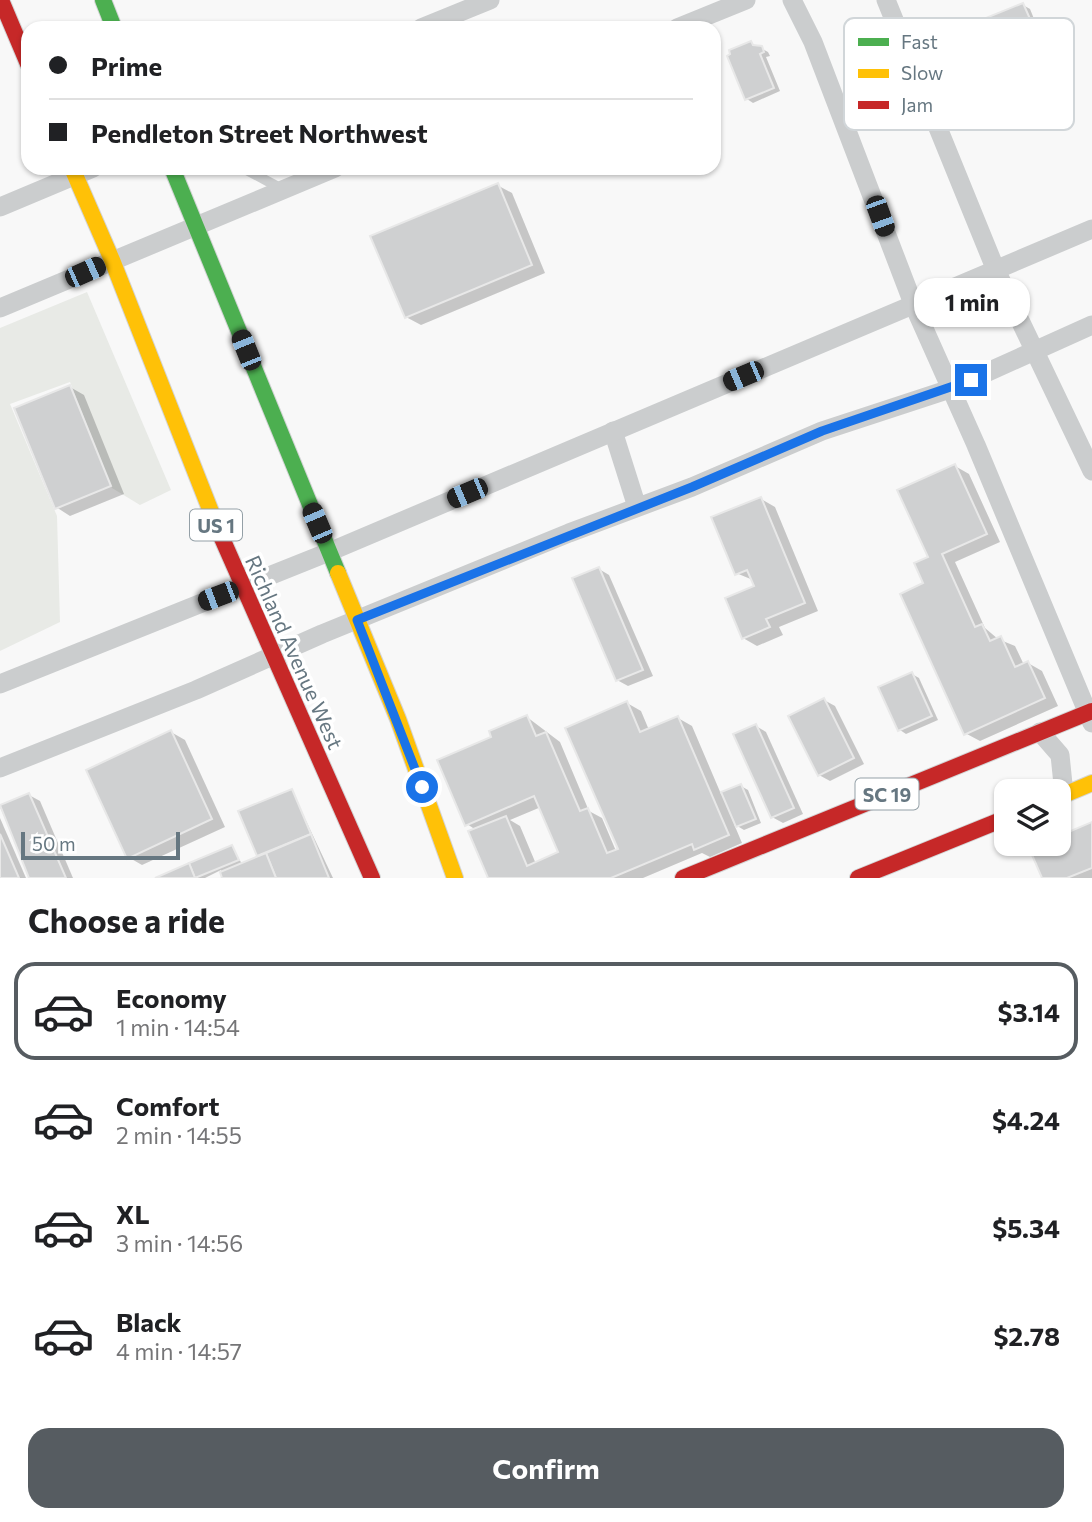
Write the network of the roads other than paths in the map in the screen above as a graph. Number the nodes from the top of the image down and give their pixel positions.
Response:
1 (1, 0) edge
2 (103, 0) edge
3 (489, 0) edge
4 (746, 0) edge
5 (792, 0) edge
6 (886, 0) edge
7 (893, 18) edge
8 (111, 21) edge
9 (438, 21) edge
10 (694, 21) edge
11 (21, 47) edge
12 (844, 123) edge
13 (847, 130) edge
14 (939, 130) edge
15 (71, 175) edge
16 (81, 175) edge
17 (175, 175) edge
18 (256, 175) edge
19 (319, 175) edge
20 (285, 190) junction
21 (0, 207) edge
22 (196, 228) junction
23 (1092, 229) edge
24 (112, 260) junction
25 (995, 268) junction
26 (914, 306) junction
27 (0, 308) edge
28 (1092, 325) edge
29 (1034, 352) junction
30 (950, 389) junction
31 (613, 431) junction
32 (1092, 471) edge
33 (637, 508) junction
34 (329, 552) junction
35 (243, 586) junction
36 (357, 620) junction
37 (273, 656) junction
38 (0, 684) edge
39 (1090, 715) edge
40 (1040, 732) junction
41 (0, 768) edge
42 (1061, 779) edge
43 (1092, 783) edge
44 (1071, 792) edge
45 (994, 823) edge
46 (372, 878) edge
47 (456, 878) edge
48 (683, 878) edge
49 (858, 878) edge

1 - 11 main road
2 - 8 main road
3 - 9 street
4 - 10 street
5 - 12 street
6 - 7 street
13 - 26 street
14 - 25 street
15 - 21 street
16 - 24 main road, Richland Avenue West / US 1
17 - 22 main road
18 - 20 lane
19 - 20 street
20 - 22 street
22 - 24 street
22 - 34 main road
23 - 25 street
24 - 27 street
24 - 35 main road, Richland Avenue West / US 1
25 - 26 street
25 - 29 street
26 - 30 street
26 - 31 street
28 - 29 street
29 - 30 street
29 - 32 street
30 - 33 street
30 - 39 street
31 - 33 street
31 - 34 street
33 - 36 street
34 - 35 street
34 - 36 main road
35 - 37 main road, Richland Avenue West / US 1
35 - 38 street
36 - 37 street
36 - 47 main road
37 - 41 street
37 - 46 main road, Richland Avenue West / US 1
39 - 40 main road, SC 19
40 - 42 street
40 - 48 main road, SC 19
43 - 44 main road
45 - 49 main road

